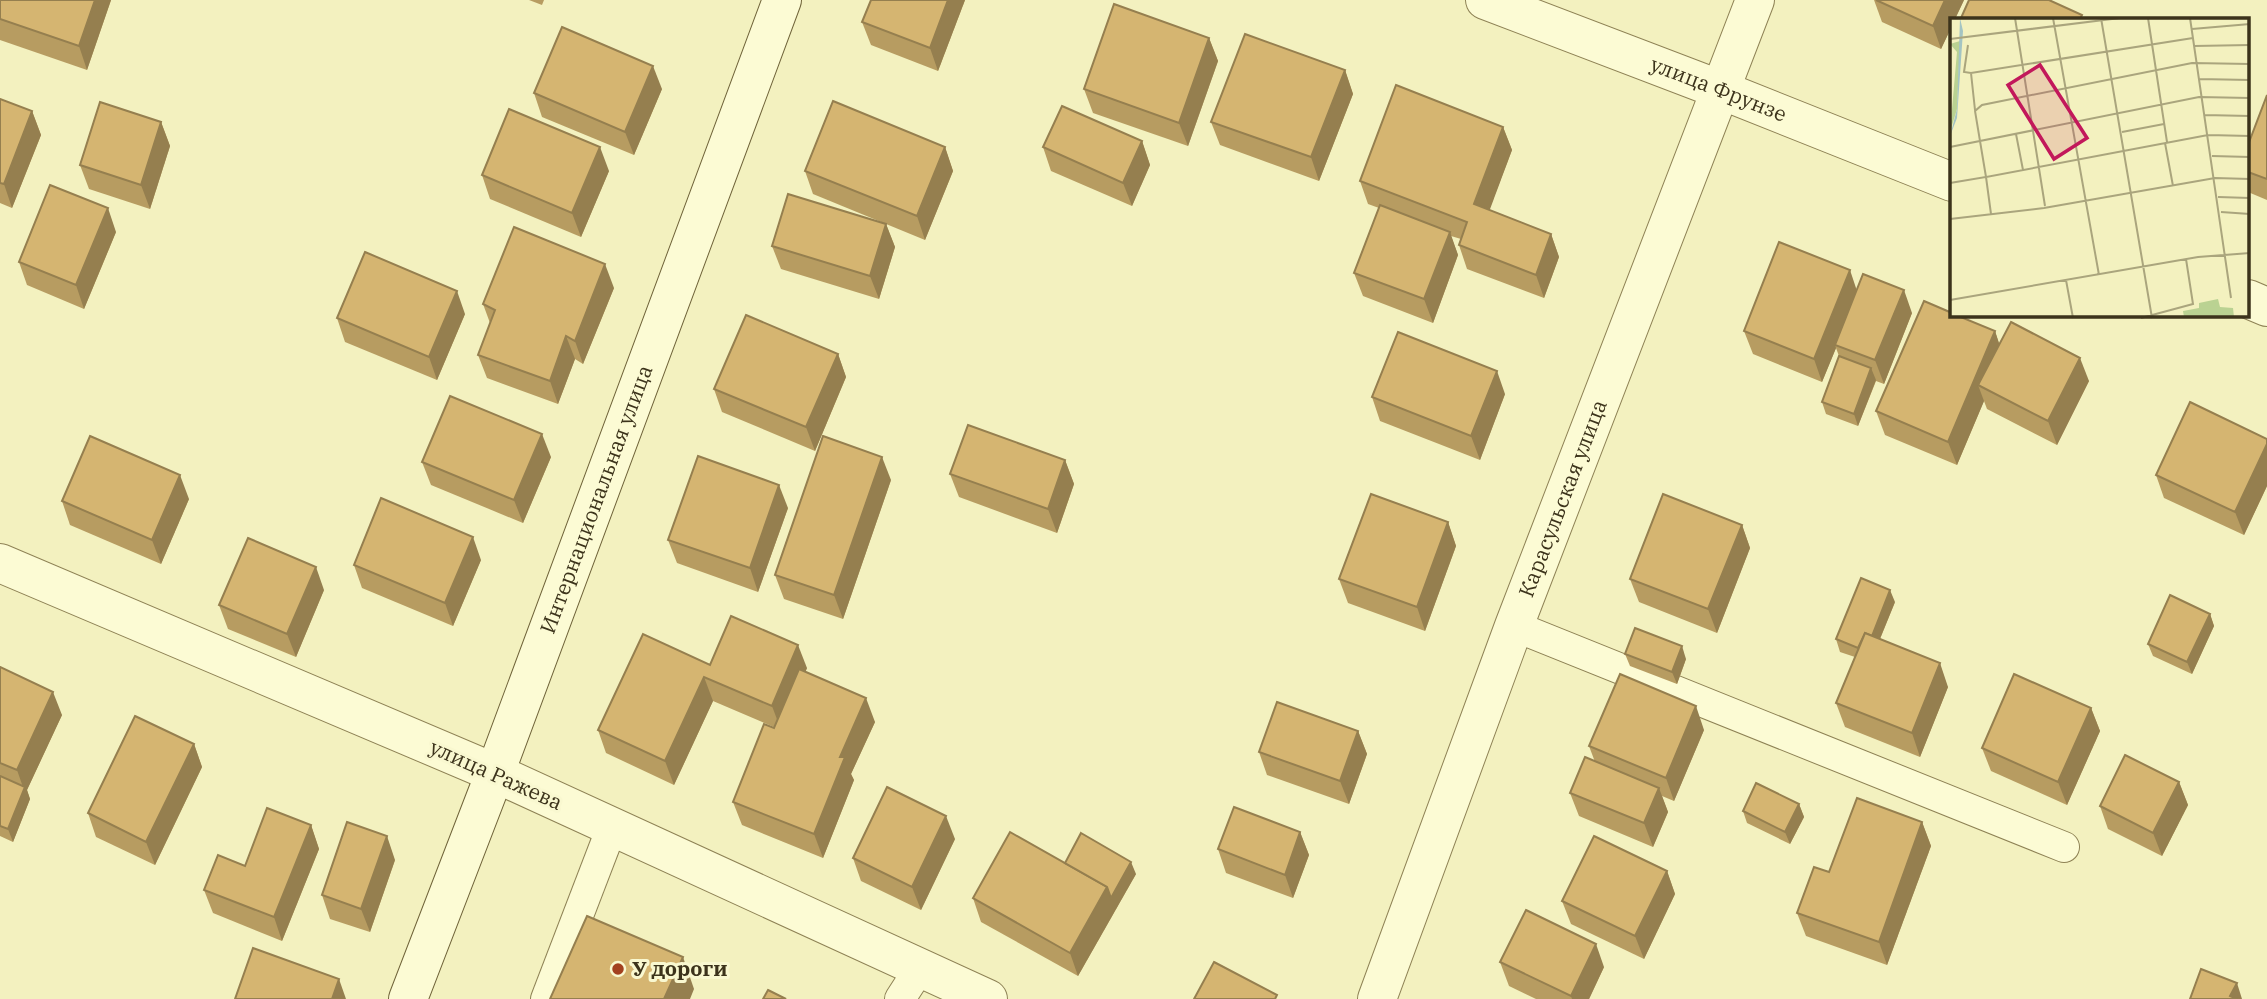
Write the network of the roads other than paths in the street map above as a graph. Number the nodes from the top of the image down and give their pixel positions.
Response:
1 (782, 0) edge
2 (1485, 0) edge
3 (1755, 0) edge
4 (1721, 90) junction
5 (1950, 181) edge
6 (2250, 300) edge
7 (2267, 307) edge
8 (0, 563) edge
9 (1514, 626) junction
10 (495, 773) junction
11 (612, 827) junction
12 (2063, 847) dead end
13 (910, 984) edge
14 (408, 999) edge
15 (546, 999) edge
16 (988, 999) edge
17 (1377, 999) edge

1 - 10 street, Интернациональная улица
2 - 4 street, улица Фрунзе
3 - 4 street, Карасульская улица
4 - 5 street, улица Фрунзе
4 - 9 street, Карасульская улица
6 - 7 street
8 - 10 street, улица Ражева
9 - 12 lane
9 - 17 street, Карасульская улица
10 - 11 street, улица Ражева
10 - 14 street, Интернациональная улица
11 - 13 street, улица Ражева
11 - 15 lane
13 - 16 street, улица Ражева

